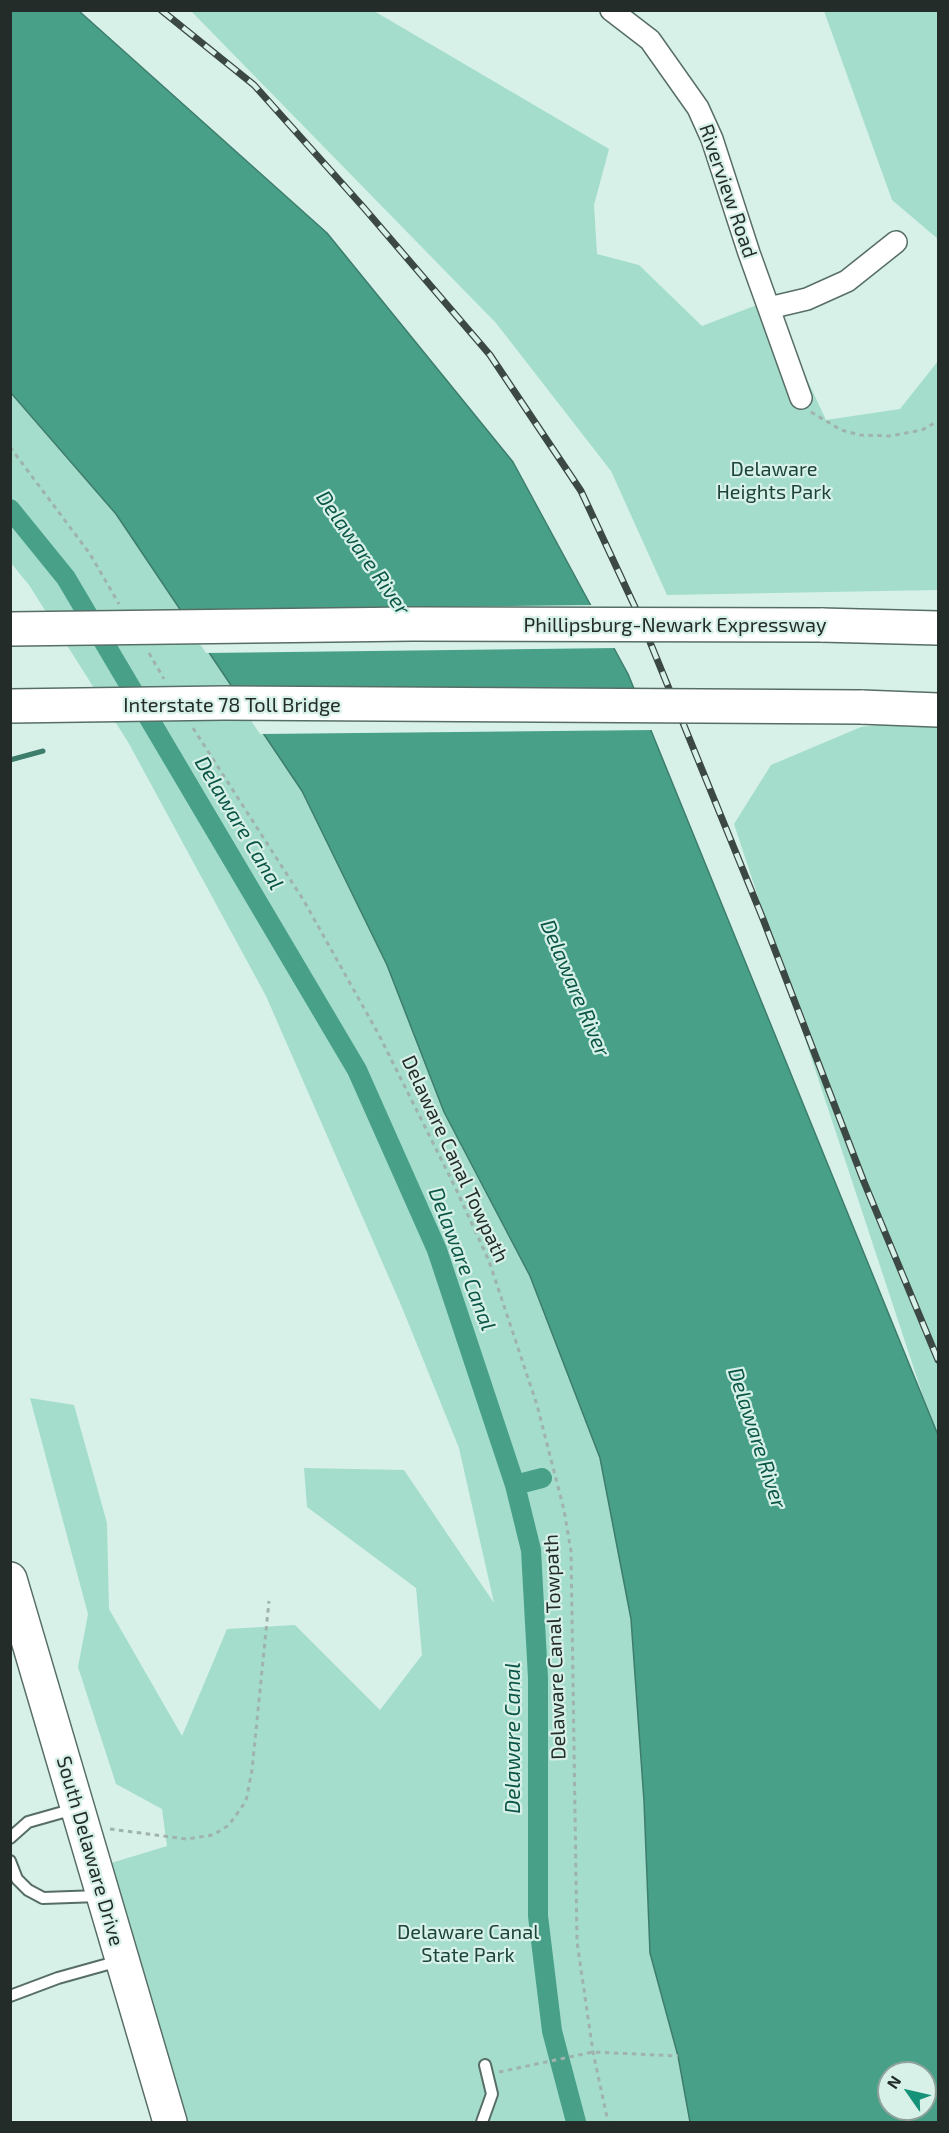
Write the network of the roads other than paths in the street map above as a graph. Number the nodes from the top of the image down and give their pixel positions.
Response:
1 (611, 10) edge
2 (896, 242) dead end
3 (769, 308) junction
4 (801, 398) road end
5 (10, 628) edge
6 (939, 628) edge
7 (10, 706) edge
8 (939, 710) edge
9 (10, 1579) edge
10 (79, 1816) junction
11 (10, 1838) edge
12 (10, 1861) edge
13 (102, 1896) junction
14 (122, 1960) junction
15 (10, 1996) edge
16 (487, 2069) road end
17 (170, 2122) edge
18 (482, 2122) edge

1 - 3 street, Riverview Road
2 - 3 street
3 - 4 street, Riverview Road
5 - 6 highway, Phillipsburg-Newark Expressway, bridge
7 - 8 highway, Interstate 78 Toll Bridge, bridge
9 - 10 highway, South Delaware Drive
10 - 11 lane
10 - 13 highway, South Delaware Drive
12 - 13 lane
13 - 14 highway, South Delaware Drive
14 - 15 lane
14 - 17 highway, South Delaware Drive
16 - 18 lane

